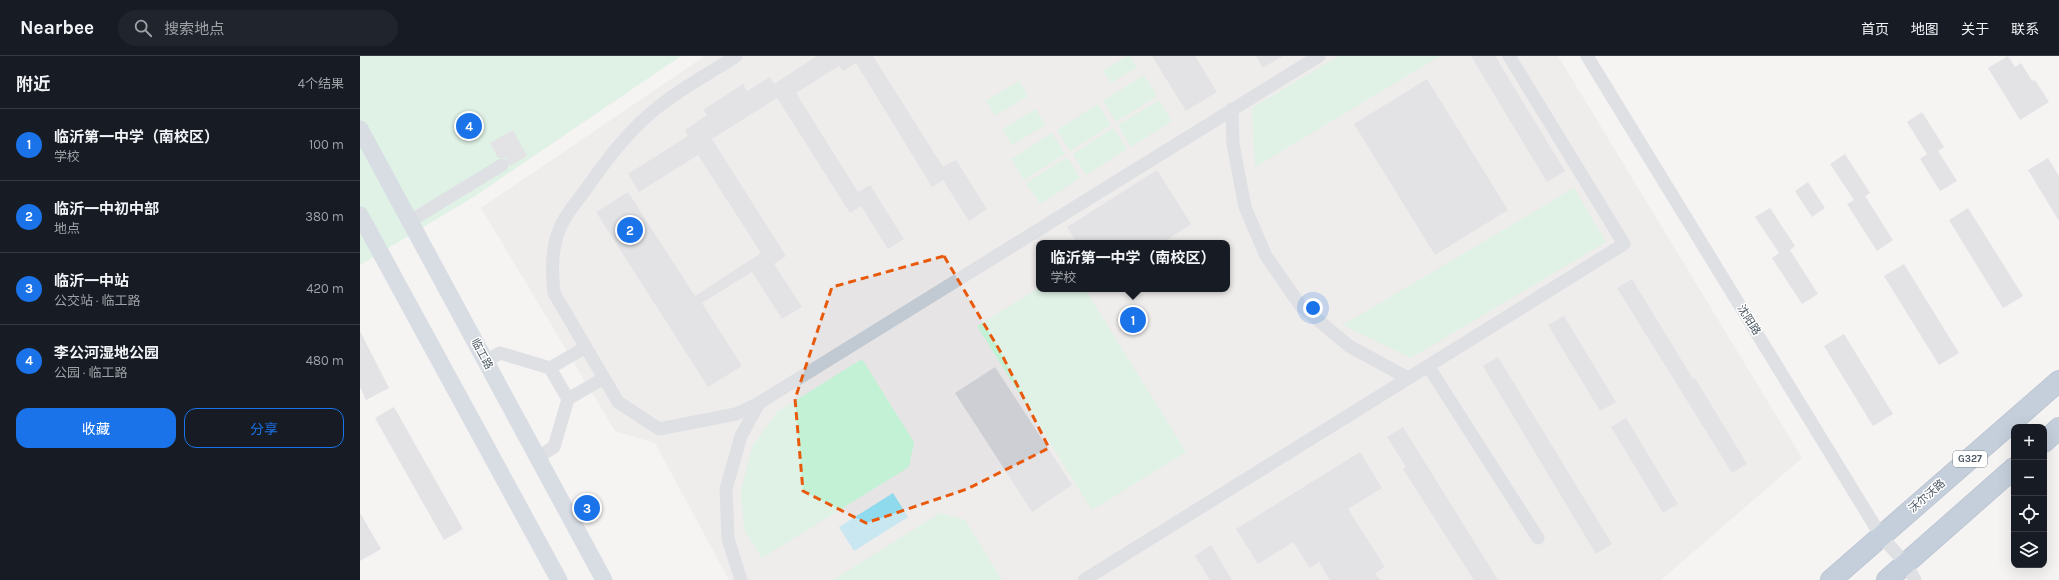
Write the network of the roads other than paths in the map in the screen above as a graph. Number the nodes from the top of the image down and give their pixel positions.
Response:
1 (736, 56) edge
2 (1319, 56) edge
3 (1509, 56) edge
4 (1587, 56) edge
5 (1232, 109) junction
6 (360, 129) edge
7 (502, 165) dead end
8 (360, 215) edge
9 (410, 221) junction
10 (586, 347) junction
11 (486, 361) junction
12 (1428, 366) junction
13 (550, 368) junction
14 (604, 378) junction
15 (1408, 378) junction
16 (2059, 381) edge
17 (568, 399) junction
18 (759, 403) junction
19 (2059, 428) edge
20 (2047, 439) edge
21 (538, 457) junction
22 (2011, 471) edge
23 (1882, 536) junction
24 (1538, 538) dead end
25 (1910, 572) edge
26 (559, 580) edge
27 (604, 580) edge
28 (742, 580) edge
29 (1084, 580) edge
30 (1831, 580) edge
31 (1887, 580) edge

1 - 10 street
2 - 5 street
3 - 12 street
4 - 23 street, 沈阳路
5 - 15 street
5 - 18 street
6 - 9 main road, 临工路
7 - 9 street
8 - 26 main road
9 - 11 main road, 临工路
10 - 13 street
10 - 14 street
11 - 13 street
11 - 21 main road, 临工路
12 - 15 street
12 - 24 street
13 - 17 street
14 - 17 street
14 - 18 street
15 - 29 street
16 - 23 highway, 沃尔沃路 / G327
17 - 21 street
18 - 28 street
19 - 20 highway
21 - 27 main road, 临工路
22 - 25 highway
23 - 25 street, 沈阳路
23 - 30 highway, 沃尔沃路 / G327
25 - 31 highway

